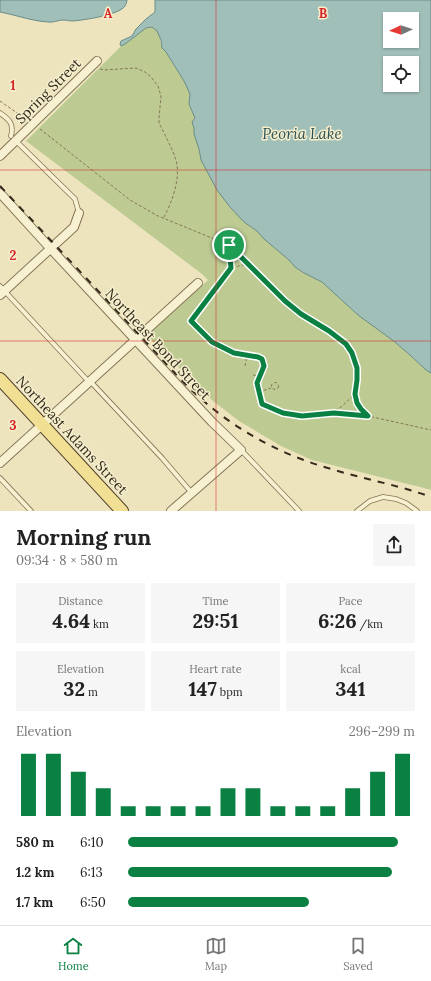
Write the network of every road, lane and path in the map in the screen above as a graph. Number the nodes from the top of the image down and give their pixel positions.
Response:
1 (95, 63) joint
2 (0, 101) edge
3 (0, 113) edge
4 (33, 124) junction
5 (14, 139) junction
6 (0, 156) edge
7 (0, 193) edge
8 (79, 213) joint
9 (164, 218) junction
10 (229, 245) junction
11 (50, 248) junction
12 (251, 266) junction
13 (231, 268) junction
14 (198, 283) dead end
15 (1, 291) edge
16 (136, 340) junction
17 (247, 355) junction
18 (245, 366) dead end
19 (253, 376) dead end
20 (260, 376) junction
21 (0, 378) edge
22 (90, 381) junction
23 (272, 388) dead end
24 (259, 392) junction
25 (355, 394) junction
26 (331, 414) junction
27 (368, 416) junction
28 (42, 424) junction
29 (431, 430) edge
30 (241, 450) junction
31 (0, 464) edge
32 (0, 478) edge
33 (191, 492) junction
34 (31, 511) edge
35 (122, 511) edge
36 (171, 511) edge
37 (299, 511) edge
38 (357, 511) edge
39 (417, 511) edge

1 - 4 street, Spring Street
1 - 9 path
2 - 4 path
3 - 5 lane
4 - 5 street, Spring Street
4 - 9 path
5 - 6 street, Spring Street
5 - 8 lane
7 - 11 street, Northeast Bond Street
8 - 11 street
9 - 10 path
10 - 12 path
10 - 13 path
11 - 15 street
11 - 16 street, Northeast Bond Street
12 - 13 path
12 - 25 path
13 - 17 path
14 - 16 street
15 - 22 lane
16 - 22 street
16 - 30 street, Northeast Bond Street
17 - 18 path
17 - 20 path
19 - 20 path
20 - 24 path
21 - 28 main road, Northeast Adams Street
22 - 28 street
22 - 33 lane
23 - 24 path
24 - 26 path
25 - 26 path
25 - 27 path
26 - 27 path
27 - 29 path
28 - 31 street
28 - 35 main road, Northeast Adams Street
30 - 33 street
30 - 37 lane, Northeast Bond Street
32 - 34 lane
33 - 36 street
38 - 39 lane

